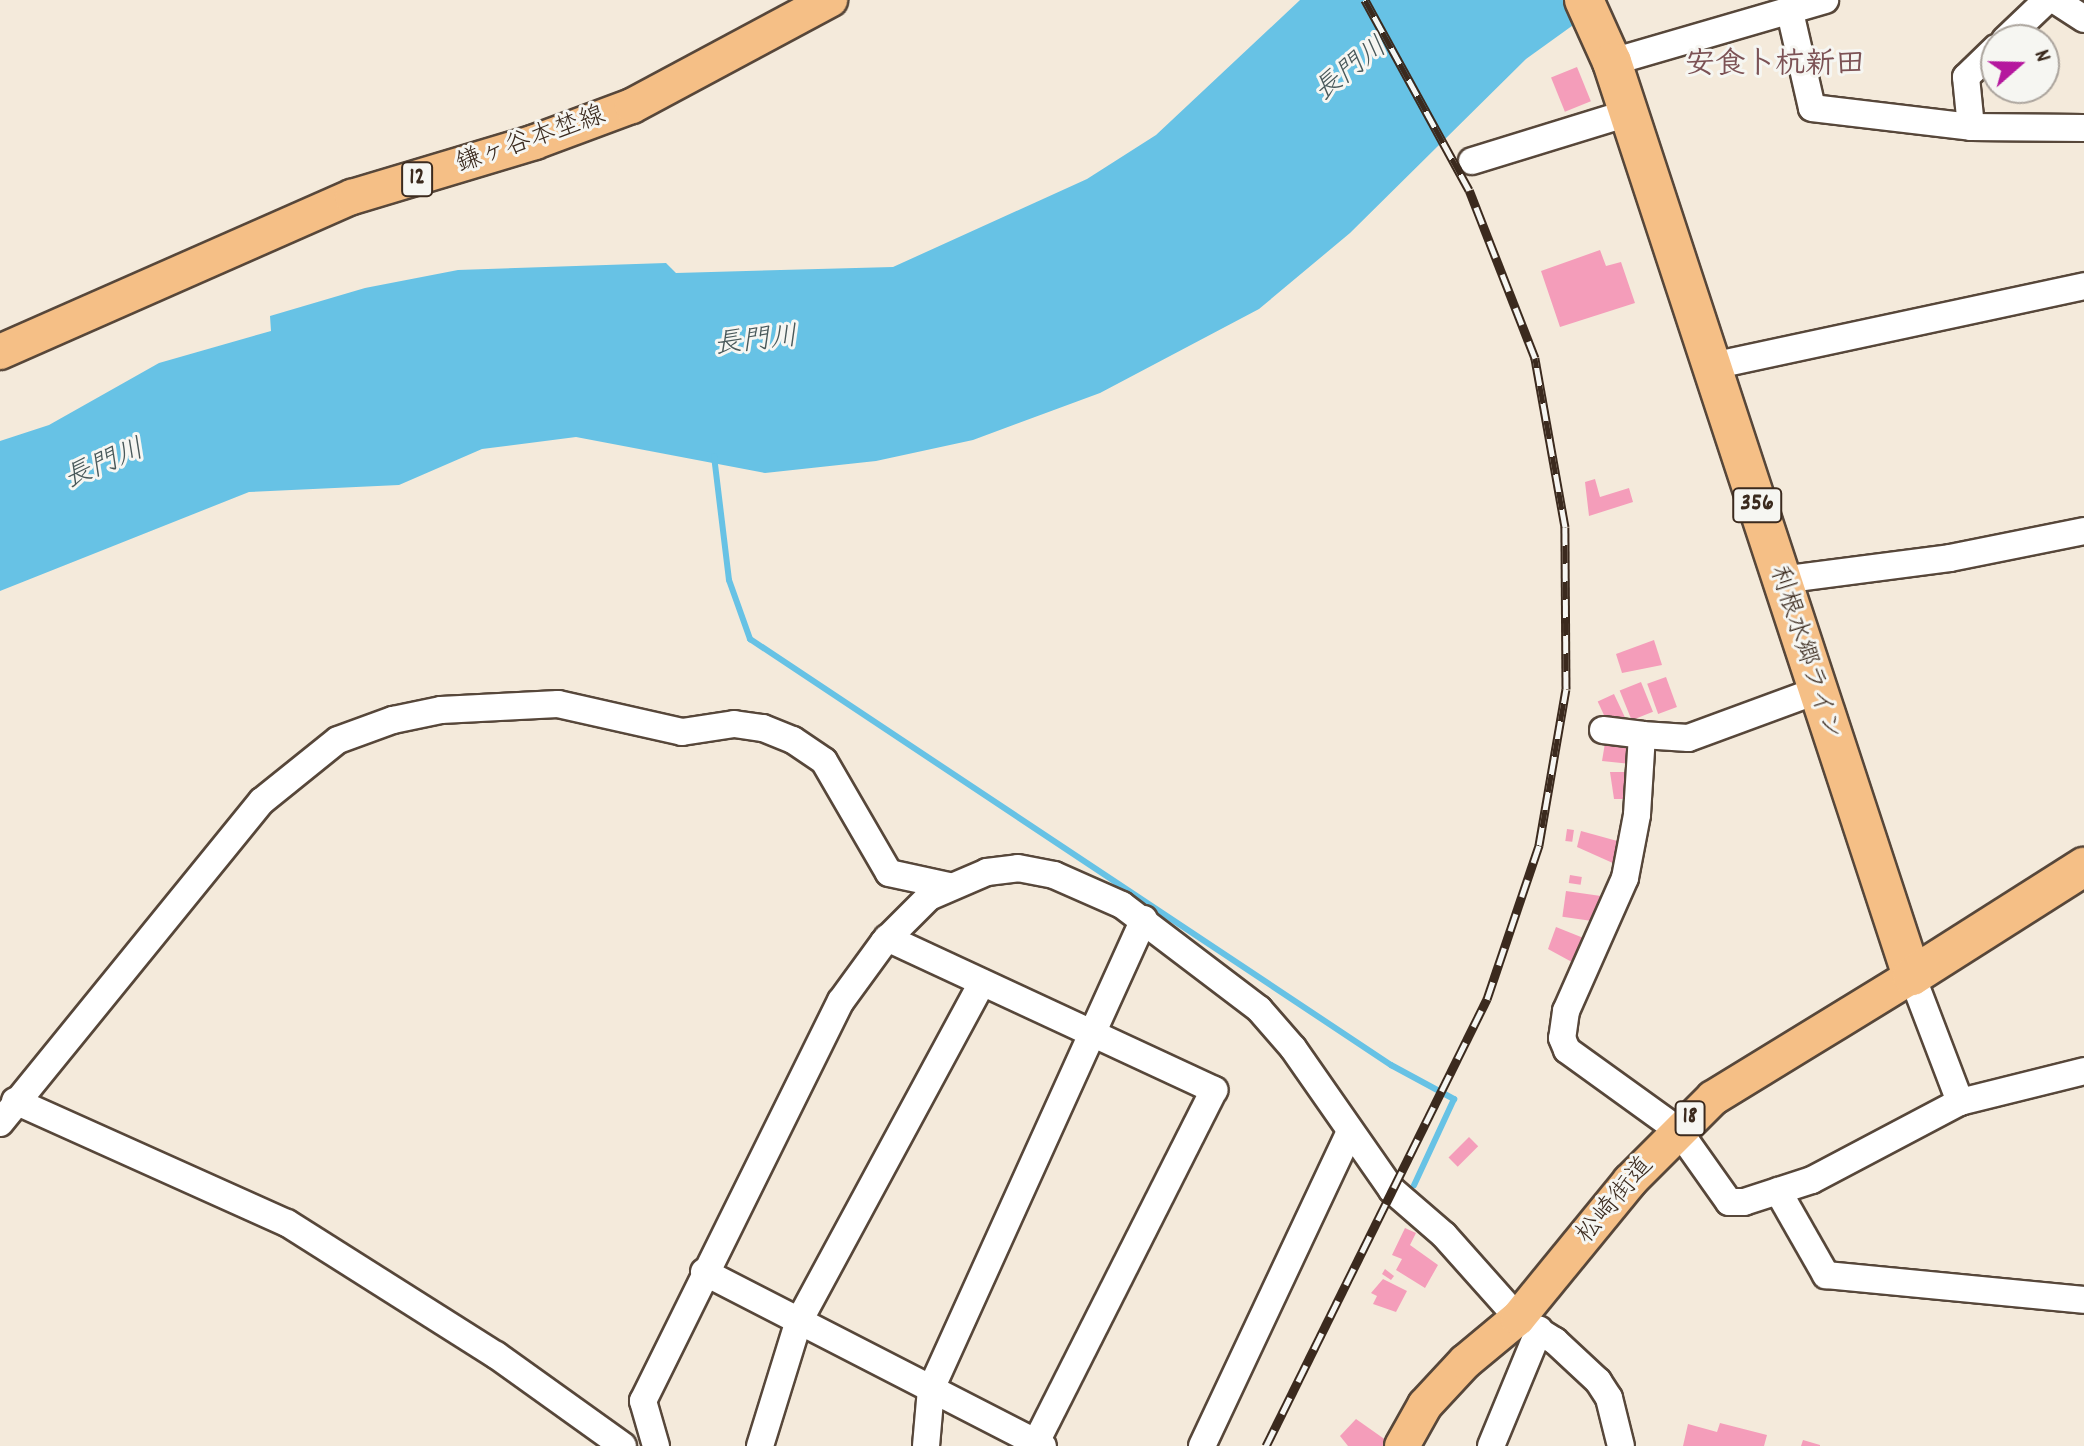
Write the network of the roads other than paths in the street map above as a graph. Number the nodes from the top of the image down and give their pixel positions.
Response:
1 (830, 0) edge
2 (1584, 0) edge
3 (1825, 0) edge
4 (2047, 0) edge
5 (2055, 0) edge
6 (1790, 12) junction
7 (2084, 19) edge
8 (2022, 24) edge
9 (1607, 47) junction
10 (1980, 63) edge
11 (1628, 113) junction
12 (1971, 127) junction
13 (2084, 128) edge
14 (1472, 161) dead end
15 (2084, 286) edge
16 (0, 352) edge
17 (1712, 366) junction
18 (2084, 531) edge
19 (1781, 580) junction
20 (1816, 691) junction
21 (1603, 730) dead end
22 (1642, 735) junction
23 (2084, 867) edge
24 (949, 886) junction
25 (1144, 919) junction
26 (887, 938) junction
27 (1912, 976) junction
28 (982, 982) junction
29 (1093, 1034) junction
30 (2084, 1071) edge
31 (15, 1101) junction
32 (1960, 1102) junction
33 (0, 1123) edge
34 (1678, 1130) junction
35 (1349, 1133) junction
36 (1778, 1191) junction
37 (704, 1272) junction
38 (2084, 1300) edge
39 (799, 1321) junction
40 (1528, 1324) junction
41 (931, 1389) junction
42 (1037, 1445) edge
43 (623, 1446) edge
44 (656, 1446) edge
45 (760, 1446) edge
46 (926, 1446) edge
47 (1202, 1446) edge
48 (1402, 1446) edge
49 (1491, 1446) edge
50 (1621, 1446) edge

1 - 16 main road, 鎌ヶ谷本埜線 / 12
2 - 9 highway, 利根水郷ライン / 356
3 - 6 street
4 - 8 street
5 - 7 street
6 - 9 street
6 - 12 street
9 - 11 highway, 利根水郷ライン / 356
10 - 12 street
11 - 14 street
11 - 17 highway, 利根水郷ライン / 356
12 - 13 street
15 - 17 street
17 - 19 highway, 利根水郷ライン / 356
18 - 19 street
19 - 20 highway, 利根水郷ライン / 356
20 - 22 street
20 - 27 highway, 利根水郷ライン / 356
21 - 22 street
22 - 34 street
23 - 27 highway
24 - 25 street
24 - 26 street
24 - 31 street
25 - 29 street
25 - 35 street
26 - 28 street
26 - 37 street
27 - 32 street
27 - 34 main road, 松崎街道 / 18
28 - 29 street
28 - 39 street
29 - 41 street
29 - 42 street
30 - 32 street
31 - 33 street
31 - 43 street
32 - 36 street
34 - 36 street
34 - 40 main road, 松崎街道 / 18
35 - 40 street
35 - 47 street
36 - 38 street
37 - 39 street
37 - 44 street
39 - 41 street
39 - 45 street
40 - 48 main road, 松崎街道 / 18
40 - 49 street
40 - 50 street
41 - 42 street
41 - 46 street

